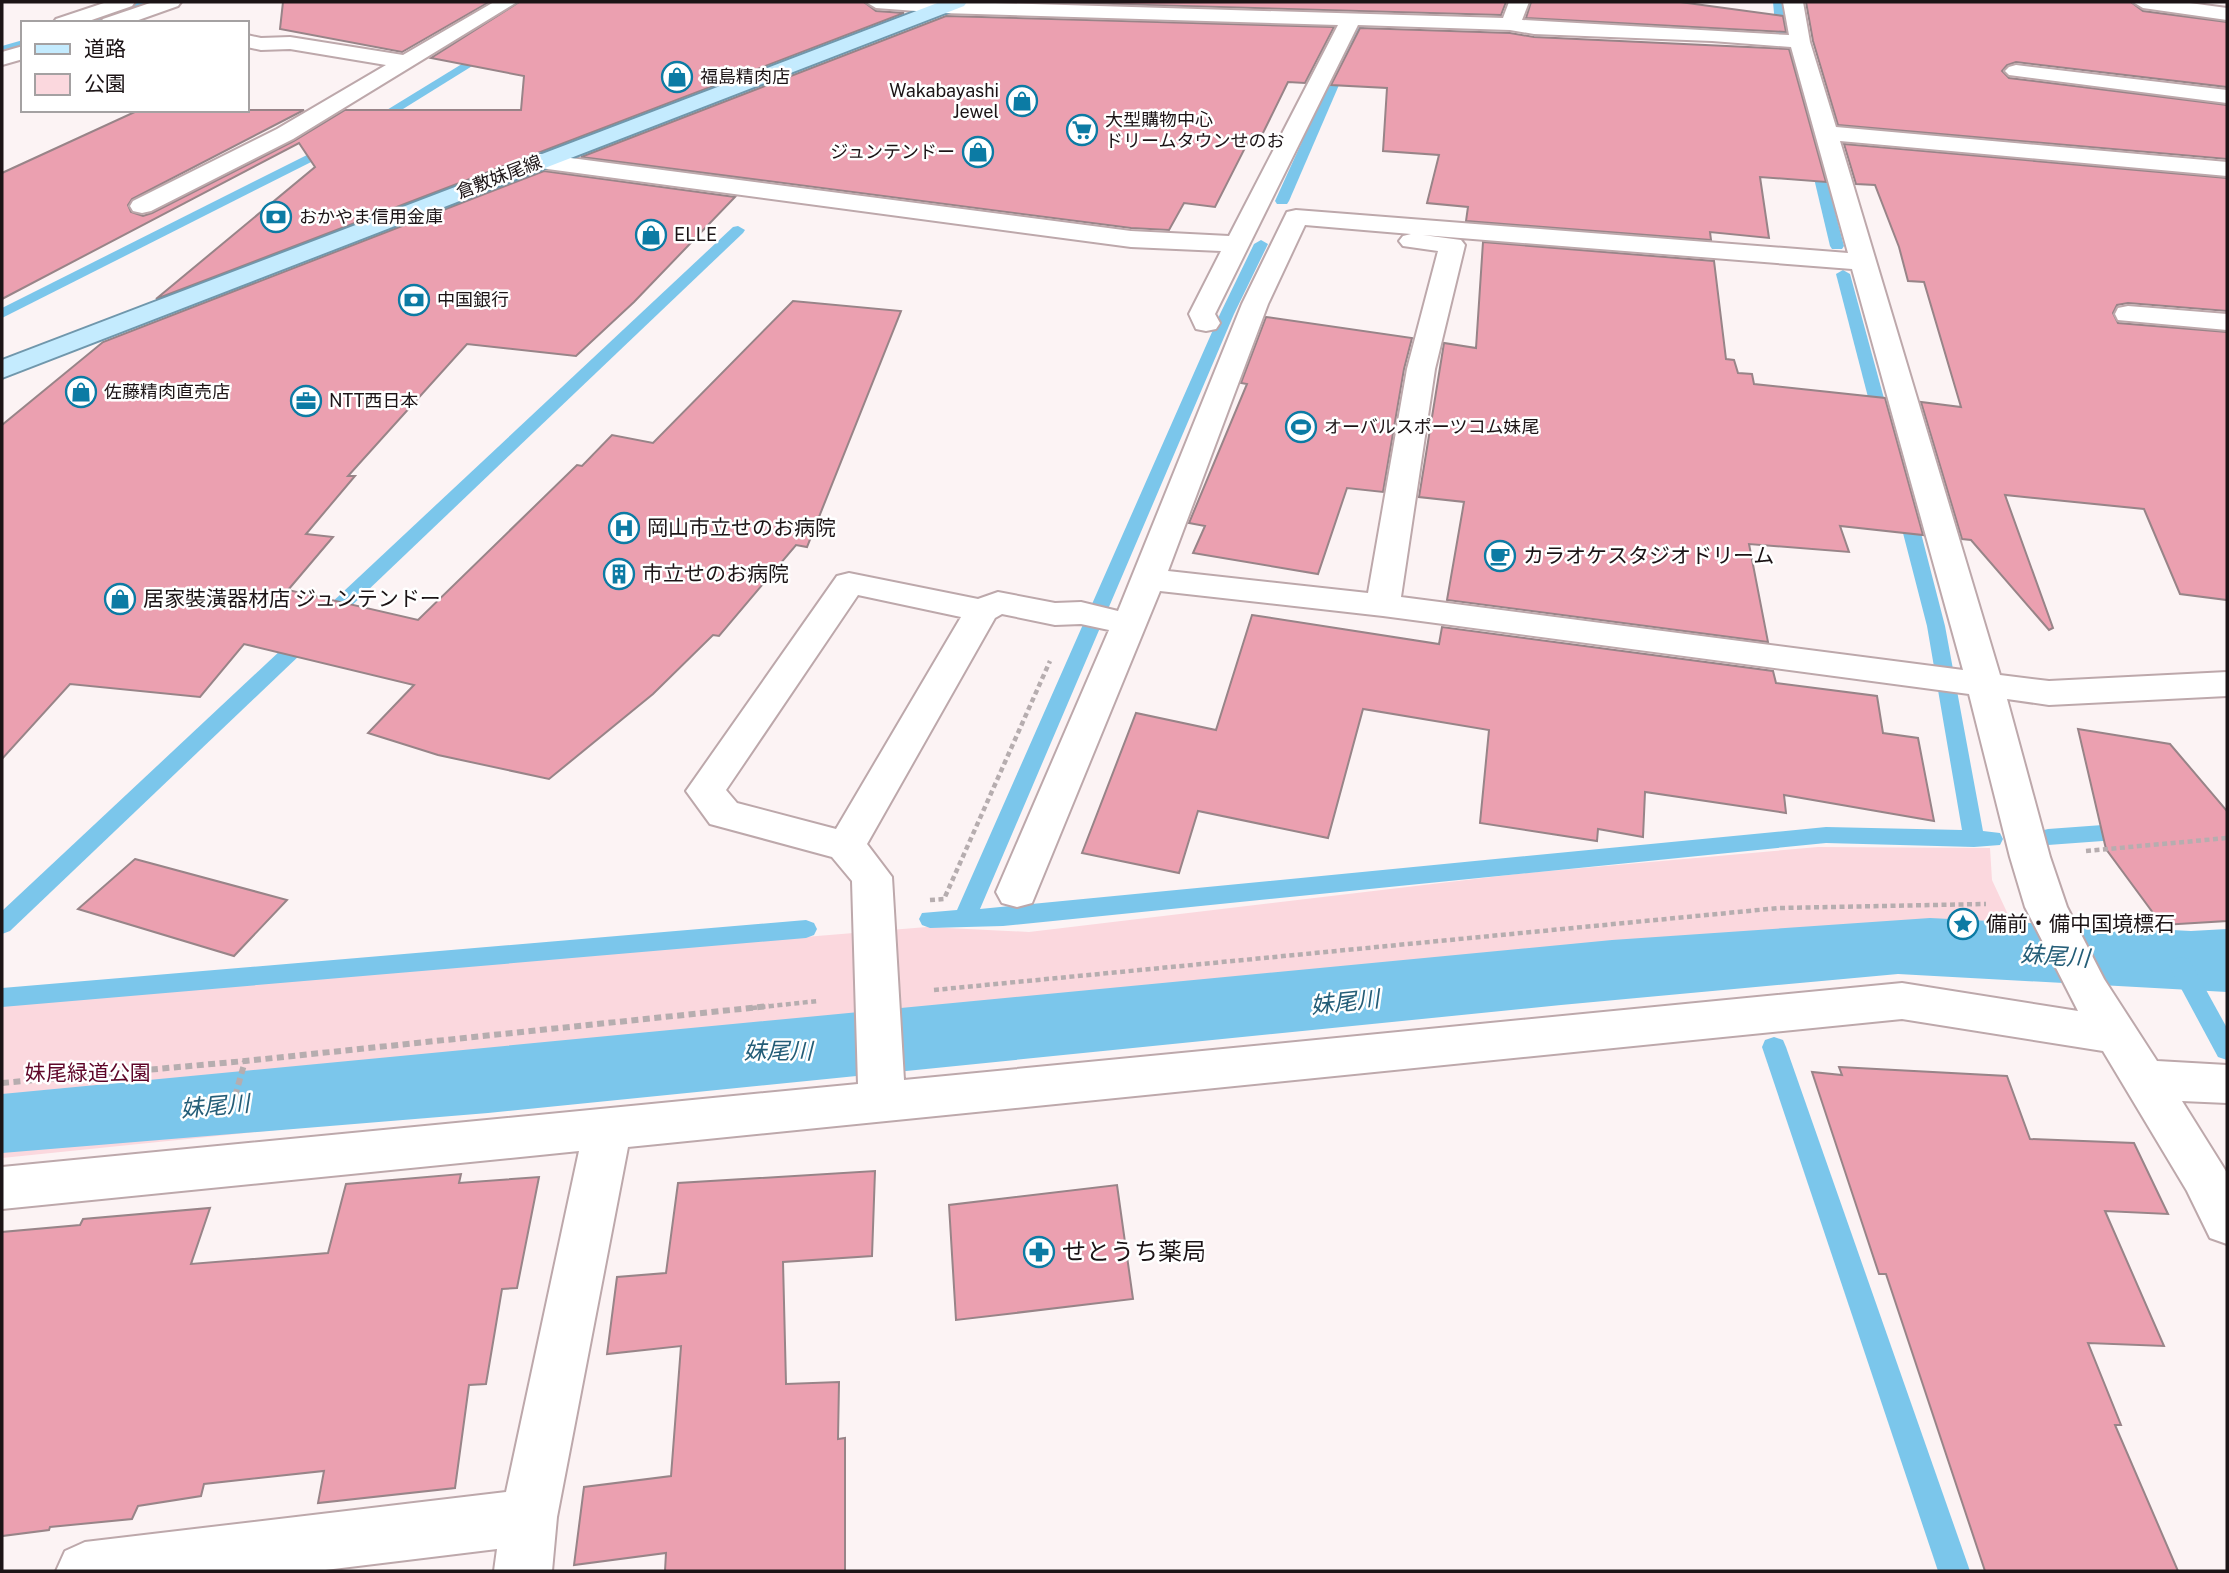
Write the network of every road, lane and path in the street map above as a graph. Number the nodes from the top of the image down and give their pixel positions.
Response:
1 (171, 2) edge
2 (508, 2) edge
3 (876, 2) edge
4 (1519, 2) edge
5 (2143, 2) edge
6 (1793, 4) edge
7 (950, 5) edge
8 (120, 14) edge
9 (2227, 14) edge
10 (76, 21) edge
11 (146, 21) edge
12 (1350, 21) junction
13 (1510, 24) junction
14 (21, 37) edge
15 (248, 41) edge
16 (1787, 41) junction
17 (2, 43) edge
18 (21, 53) edge
19 (2, 59) edge
20 (406, 62) junction
21 (2016, 71) dead end
22 (2227, 97) edge
23 (1826, 133) junction
24 (540, 161) junction
25 (2227, 169) edge
26 (142, 206) dead end
27 (1293, 223) junction
28 (1246, 227) junction
29 (1863, 262) junction
30 (1228, 305) junction
31 (2128, 314) dead end
32 (2227, 322) edge
33 (2, 369) edge
34 (1148, 579) junction
35 (1383, 606) junction
36 (982, 611) junction
37 (1107, 619) junction
38 (1974, 683) junction
39 (2227, 684) edge
40 (2227, 838) edge
41 (845, 846) junction
42 (2030, 857) junction
43 (1017, 892) dead end
44 (2052, 918) junction
45 (877, 1006) junction
46 (2115, 1035) junction
47 (2143, 1079) junction
48 (2208, 1082) edge
49 (2, 1083) edge
50 (881, 1084) junction
51 (608, 1126) junction
52 (2, 1188) edge
53 (2227, 1222) edge
54 (529, 1517) junction
55 (85, 1571) edge
56 (523, 1571) edge

1 - 8 street
2 - 20 street
3 - 7 street
4 - 13 street
5 - 9 street
6 - 16 street
7 - 12 street
7 - 24 main road, 倉敷妹尾線
8 - 10 street
8 - 11 street
12 - 13 street
12 - 28 street
13 - 16 street
14 - 17 street
15 - 20 street
16 - 23 street
18 - 19 street
20 - 26 street
21 - 22 street
23 - 25 street
23 - 29 street
24 - 28 street
24 - 33 main road, 倉敷妹尾線
27 - 28 street
27 - 29 street
27 - 30 street
27 - 35 street
28 - 30 street
29 - 38 street
30 - 34 street
31 - 32 street
34 - 35 street
34 - 37 street
35 - 38 street
36 - 37 street
36 - 41 street
36 - 41 street
37 - 43 street
38 - 39 street
38 - 42 street
40 - 42 path
41 - 45 street
42 - 44 street
44 - 45 path
44 - 46 street
45 - 49 path
45 - 50 street
46 - 47 street
46 - 50 street
47 - 48 street
47 - 53 street
50 - 51 street
51 - 52 street
51 - 54 street
54 - 55 street
54 - 56 street

